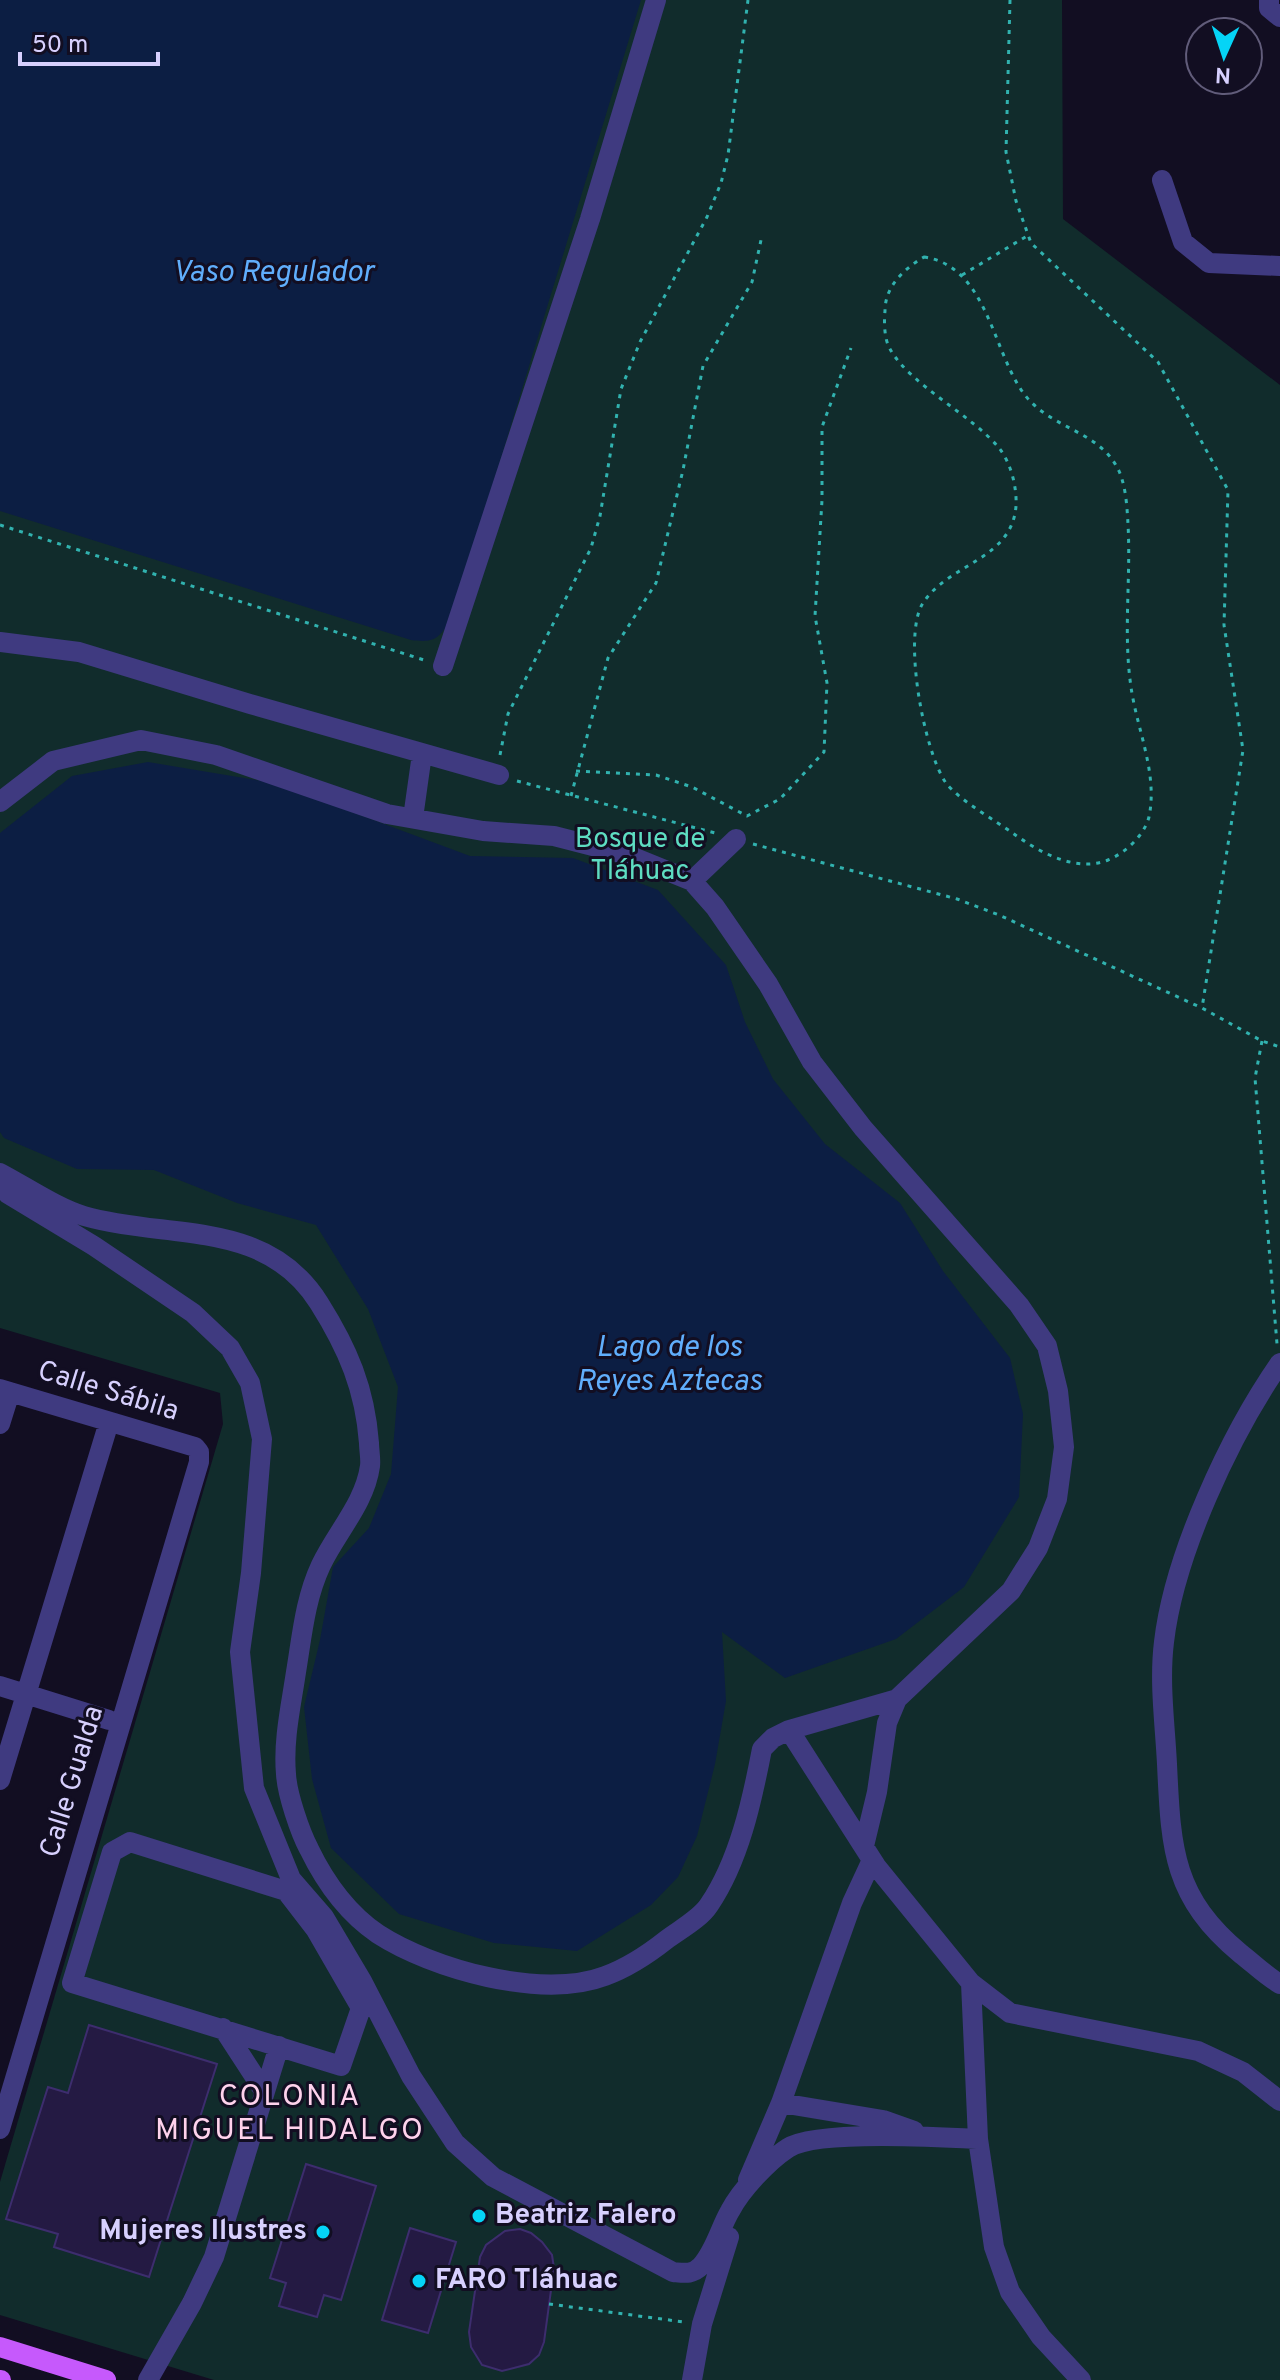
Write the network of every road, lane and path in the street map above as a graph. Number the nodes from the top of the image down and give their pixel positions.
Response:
1 (656, 0) edge
2 (748, 0) edge
3 (1010, 0) edge
4 (1269, 0) edge
5 (1280, 17) edge
6 (1162, 180) dead end
7 (1028, 235) junction
8 (761, 240) dead end
9 (1280, 266) edge
10 (962, 275) junction
11 (851, 348) dead end
12 (0, 525) edge
13 (0, 642) edge
14 (443, 666) joint
15 (422, 754) junction
16 (576, 771) junction
17 (499, 775) junction
18 (571, 796) junction
19 (0, 802) edge
20 (413, 818) junction
21 (736, 839) junction
22 (692, 881) junction
23 (1202, 1008) junction
24 (1262, 1041) junction
25 (1280, 1047) edge
26 (0, 1173) edge
27 (3, 1189) edge
28 (1279, 1363) edge
29 (5, 1390) edge
30 (109, 1422) junction
31 (0, 1424) edge
32 (199, 1452) joint
33 (0, 1686) edge
34 (25, 1693) junction
35 (897, 1699) junction
36 (109, 1720) dead end
37 (789, 1730) junction
38 (0, 1780) edge
39 (868, 1853) junction
40 (338, 1899) junction
41 (324, 1917) junction
42 (971, 1983) junction
43 (1280, 1984) edge
44 (223, 2028) junction
45 (279, 2046) junction
46 (264, 2091) junction
47 (1280, 2101) edge
48 (781, 2103) junction
49 (0, 2129) edge
50 (929, 2137) junction
51 (978, 2139) junction
52 (744, 2189) junction
53 (549, 2304) dead end
54 (702, 2324) junction
55 (0, 2347) edge
56 (106, 2380) edge
57 (148, 2380) edge
58 (692, 2380) edge
59 (1080, 2380) edge

1 - 14 street
2 - 17 path
3 - 7 path
4 - 5 street
6 - 9 street
7 - 10 path
7 - 23 path
8 - 16 path
10 - 10 path
11 - 16 path
12 - 14 path
13 - 15 street
15 - 17 street
15 - 20 street
16 - 18 path
17 - 18 path
18 - 21 path
19 - 20 street
20 - 22 street
21 - 22 street
21 - 23 path
22 - 35 street
23 - 24 path
24 - 25 path
24 - 28 path
26 - 40 street
27 - 41 street
28 - 43 street
29 - 30 street, Calle Sábila
29 - 31 street
30 - 32 street, Calle Sábila
30 - 34 street
32 - 49 street, Calle Gualda
33 - 34 street
34 - 36 street
34 - 38 street
35 - 37 street
35 - 39 street
37 - 39 street
37 - 40 street
39 - 42 street
39 - 48 street
40 - 41 street
41 - 52 street
42 - 47 street
42 - 51 street
44 - 45 street
44 - 45 street
44 - 46 street
45 - 46 street
46 - 57 street
48 - 50 street
48 - 52 street
50 - 51 street
50 - 52 street
51 - 59 street
52 - 54 street
53 - 54 path
54 - 58 street
55 - 56 main road

